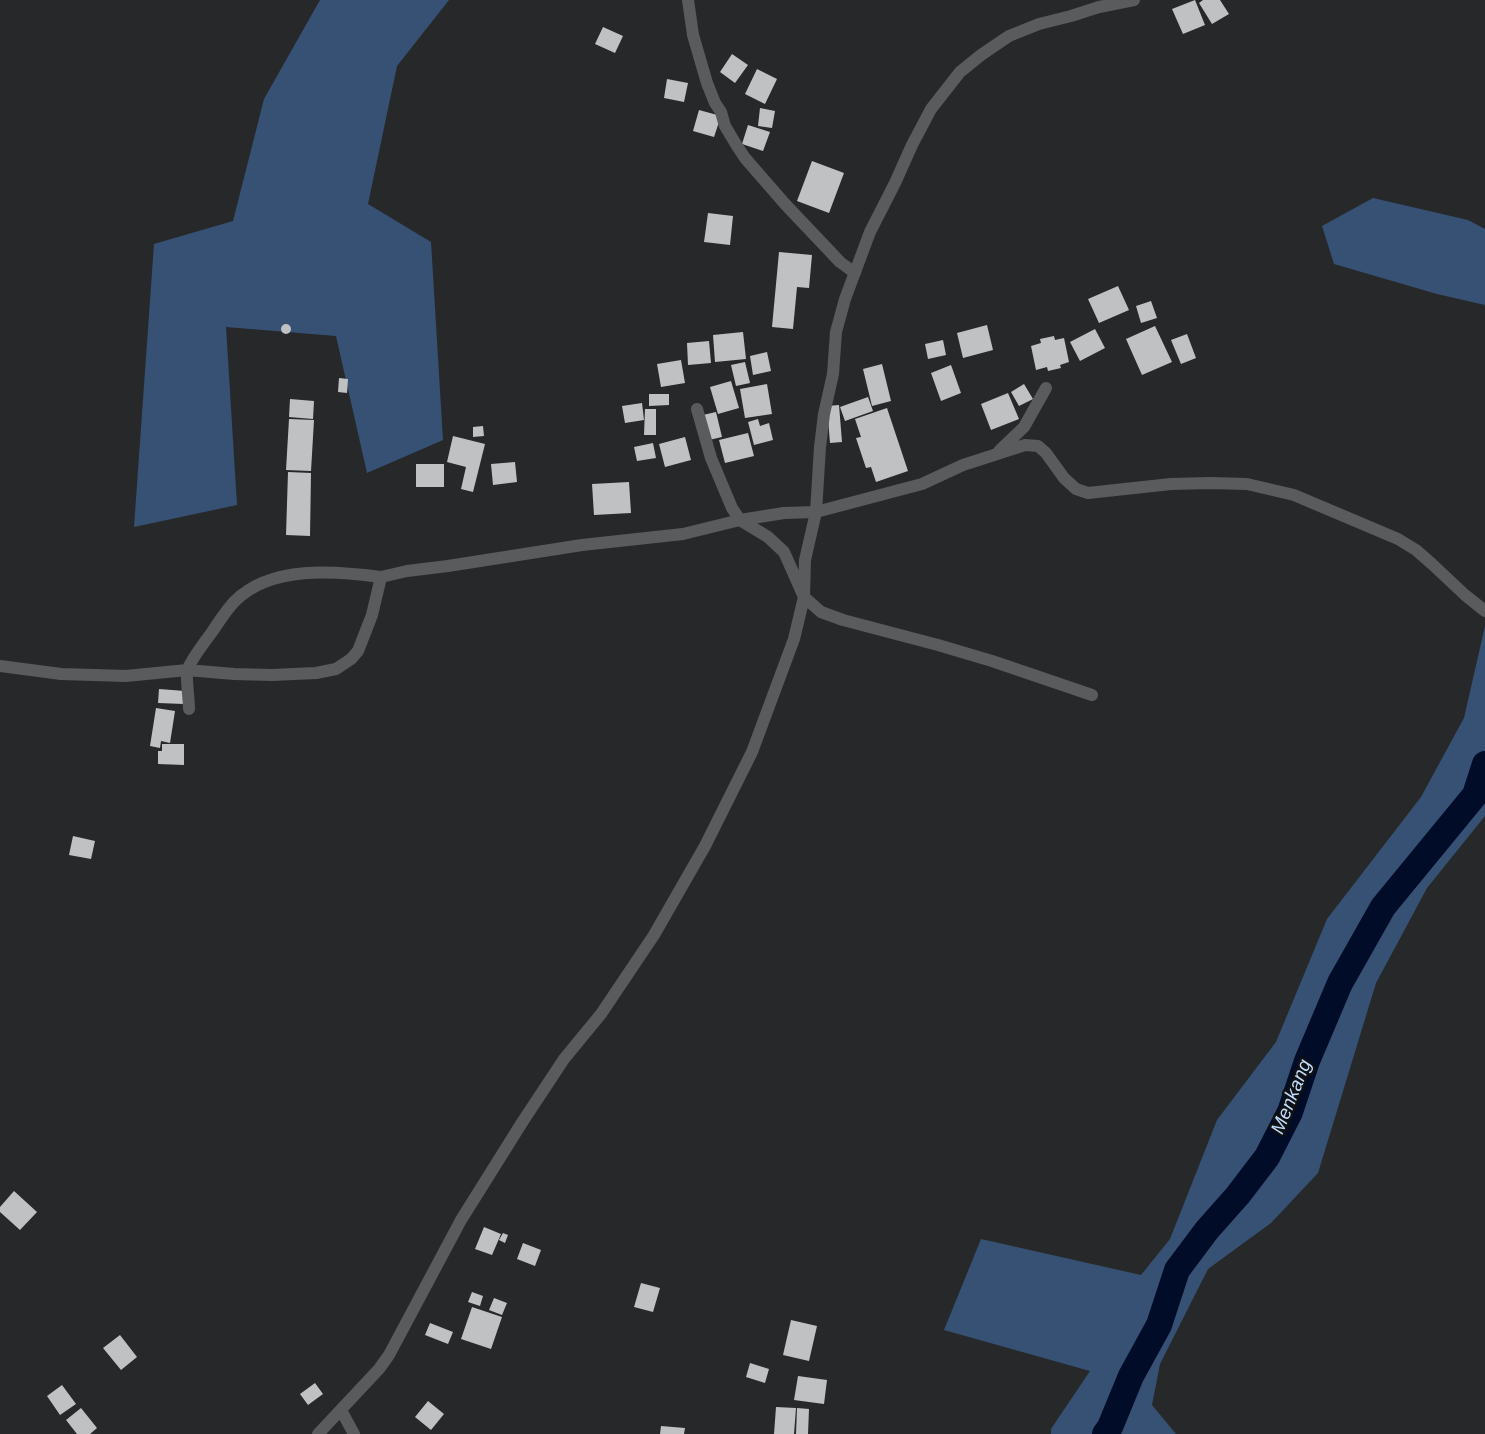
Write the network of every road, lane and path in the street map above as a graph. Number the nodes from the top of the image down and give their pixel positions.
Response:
1 (688, 0) edge
2 (1134, 0) edge
3 (855, 273) junction
4 (1046, 388) dead end
5 (697, 409) dead end
6 (998, 453) junction
7 (816, 512) junction
8 (740, 520) junction
9 (381, 577) junction
10 (804, 597) junction
11 (1485, 611) edge
12 (0, 666) edge
13 (187, 670) junction
14 (1092, 695) dead end
15 (189, 709) dead end
16 (341, 1410) junction
17 (318, 1434) edge
18 (354, 1434) edge

1 - 3 street
2 - 3 street
3 - 7 street
4 - 6 street
5 - 8 street
6 - 7 street
6 - 11 street
7 - 8 street
7 - 10 street
8 - 9 street
8 - 10 street
9 - 13 street
9 - 13 street
10 - 14 street
10 - 16 street
12 - 13 street
13 - 15 street
16 - 17 street
16 - 18 street

